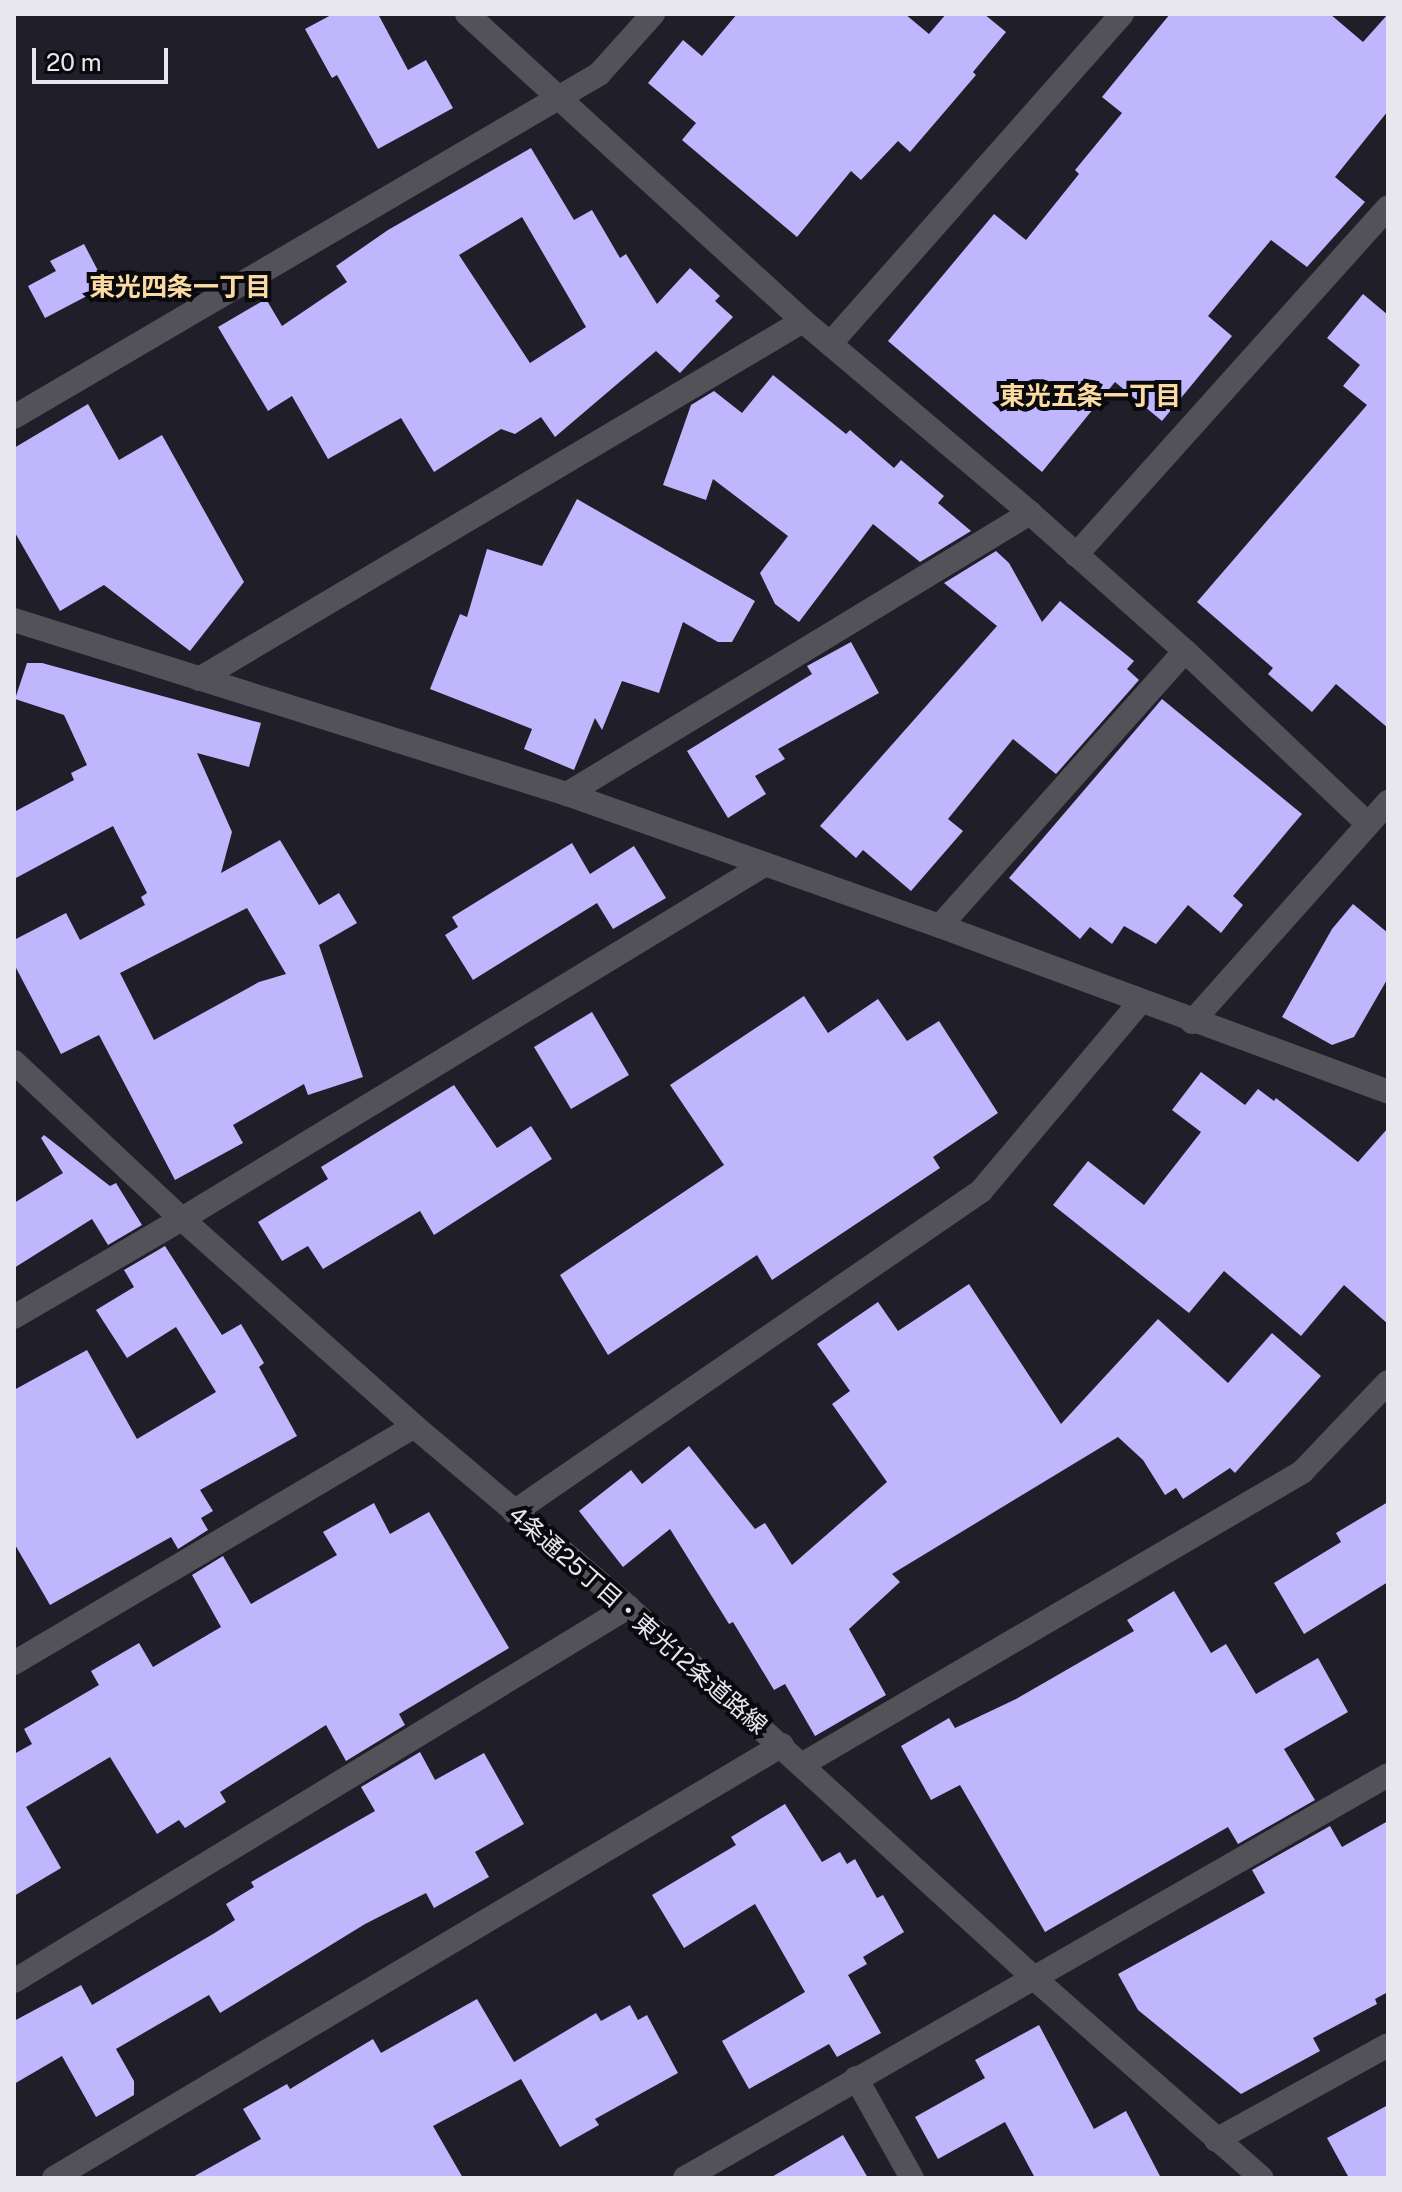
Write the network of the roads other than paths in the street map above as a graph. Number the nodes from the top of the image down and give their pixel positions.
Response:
1 (467, 14) edge
2 (653, 14) edge
3 (1122, 14) edge
4 (558, 99) junction
5 (1388, 207) edge
6 (803, 321) junction
7 (830, 344) junction
8 (14, 417) edge
9 (1030, 513) junction
10 (1076, 555) junction
11 (14, 620) edge
12 (1185, 651) junction
13 (199, 679) junction
14 (567, 794) junction
15 (1388, 802) edge
16 (1367, 823) junction
17 (764, 865) junction
18 (940, 926) junction
19 (1141, 1001) junction
20 (1192, 1022) junction
21 (14, 1062) edge
22 (1388, 1092) edge
23 (182, 1219) junction
24 (14, 1317) edge
25 (1388, 1382) edge
26 (414, 1426) junction
27 (514, 1512) junction
28 (628, 1607) junction
29 (14, 1663) edge
30 (782, 1745) junction
31 (803, 1764) junction
32 (1388, 1775) edge
33 (1034, 1978) junction
34 (14, 1981) edge
35 (1388, 2045) edge
36 (856, 2078) junction
37 (1216, 2140) junction
38 (54, 2178) edge
39 (685, 2178) edge
40 (912, 2178) edge
41 (1262, 2178) edge

1 - 4 street
2 - 4 street
3 - 7 street
4 - 6 street
4 - 8 street
5 - 10 street
6 - 7 street
6 - 13 street
7 - 9 street
9 - 10 street
9 - 14 street
10 - 12 street
11 - 13 street
12 - 16 street
12 - 18 street
13 - 14 street
14 - 17 street
15 - 16 street
16 - 20 street
17 - 18 street
17 - 23 street
18 - 19 street
19 - 20 street
19 - 27 street
20 - 22 street
21 - 23 street, 4条通25丁目・東光12条道路線
23 - 24 street
23 - 26 street, 4条通25丁目・東光12条道路線
25 - 31 street
26 - 27 street, 4条通25丁目・東光12条道路線
26 - 29 street
27 - 28 street, 4条通25丁目・東光12条道路線
28 - 30 street, 4条通25丁目・東光12条道路線
28 - 34 street
30 - 31 street, 4条通25丁目・東光12条道路線
30 - 38 street
31 - 33 street, 4条通25丁目・東光12条道路線
32 - 33 street
33 - 36 street
33 - 37 street, 4条通25丁目・東光12条道路線
35 - 37 street
36 - 39 street
36 - 40 street
37 - 41 street, 4条通25丁目・東光12条道路線

